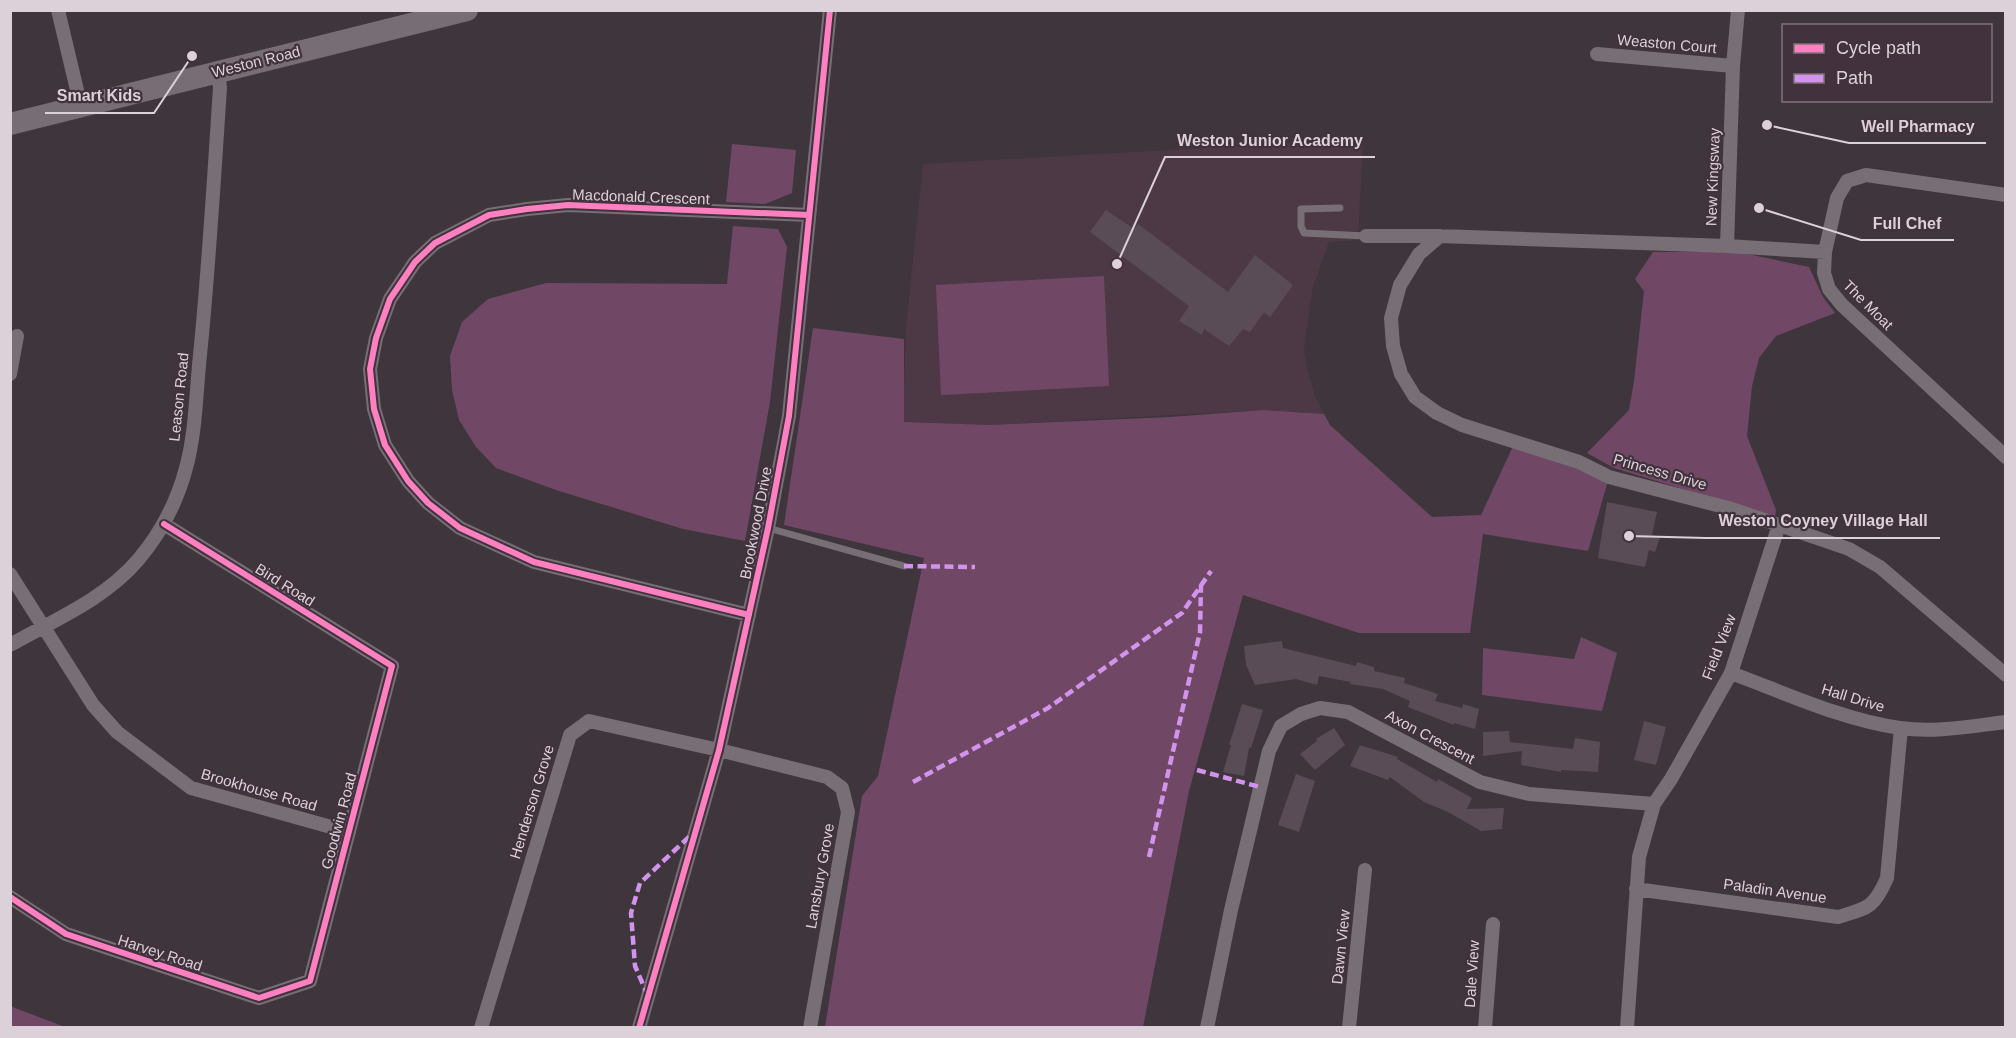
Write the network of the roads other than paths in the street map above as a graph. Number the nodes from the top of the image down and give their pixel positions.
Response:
1 (58, 10) edge
2 (467, 10) edge
3 (830, 10) edge
4 (1738, 10) edge
5 (1597, 54) dead end
6 (1734, 66) junction
7 (218, 71) junction
8 (81, 107) junction
9 (10, 124) edge
10 (2006, 195) edge
11 (1340, 208) dead end
12 (809, 215) junction
13 (1366, 236) joint
14 (1440, 236) junction
15 (1727, 246) junction
16 (1825, 252) junction
17 (17, 336) dead end
18 (10, 374) edge
19 (2006, 457) edge
20 (164, 524) junction
21 (1779, 525) junction
22 (768, 528) junction
23 (904, 566) dead end
24 (10, 574) edge
25 (749, 615) junction
26 (43, 626) junction
27 (10, 645) edge
28 (392, 666) joint
29 (1731, 673) junction
30 (2006, 675) edge
31 (2006, 722) edge
32 (1901, 728) junction
33 (719, 750) junction
34 (1654, 804) junction
35 (349, 832) junction
36 (1365, 870) dead end
37 (1636, 889) junction
38 (10, 897) edge
39 (1492, 924) dead end
40 (309, 981) joint
41 (482, 1025) edge
42 (497, 1028) edge
43 (639, 1028) edge
44 (810, 1028) edge
45 (1207, 1028) edge
46 (1349, 1028) edge
47 (1485, 1028) edge
48 (1627, 1028) edge

1 - 8 street
2 - 7 highway, Weston Road
3 - 12 street, Brookwood Drive
4 - 6 street, New Kingsway
5 - 6 street, Weaston Court
6 - 15 street, New Kingsway
7 - 8 highway, Weston Road
7 - 20 street, Leason Road
8 - 9 highway, Weston Road
10 - 16 street, The Moat
11 - 13 lane
12 - 22 street, Brookwood Drive
12 - 25 street, Macdonald Crescent
13 - 14 street
14 - 15 street
14 - 21 street, Princess Drive
15 - 16 street, New Kingsway
16 - 19 street, The Moat
17 - 18 street
20 - 26 street, Leason Road
20 - 28 street, Bird Road
21 - 29 street, Field View
21 - 30 street, Princess Drive
22 - 23 lane
22 - 25 street, Brookwood Drive
24 - 26 street, Brookhouse Road
25 - 33 street, Brookwood Drive
26 - 27 street, Leason Road
26 - 35 street, Brookhouse Road
28 - 35 street, Goodwin Road
29 - 32 street, Hall Drive
29 - 34 street, Field View
31 - 32 street, Hall Drive
32 - 37 street, Paladin Avenue
33 - 41 street, Henderson Grove
33 - 43 street, Brookwood Drive
33 - 44 street, Lansbury Grove
34 - 37 street
34 - 45 street, Axon Crescent
35 - 40 street, Goodwin Road
36 - 46 street, Dawn View
37 - 48 street
38 - 40 street, Harvey Road
39 - 47 street, Dale View
41 - 42 street

